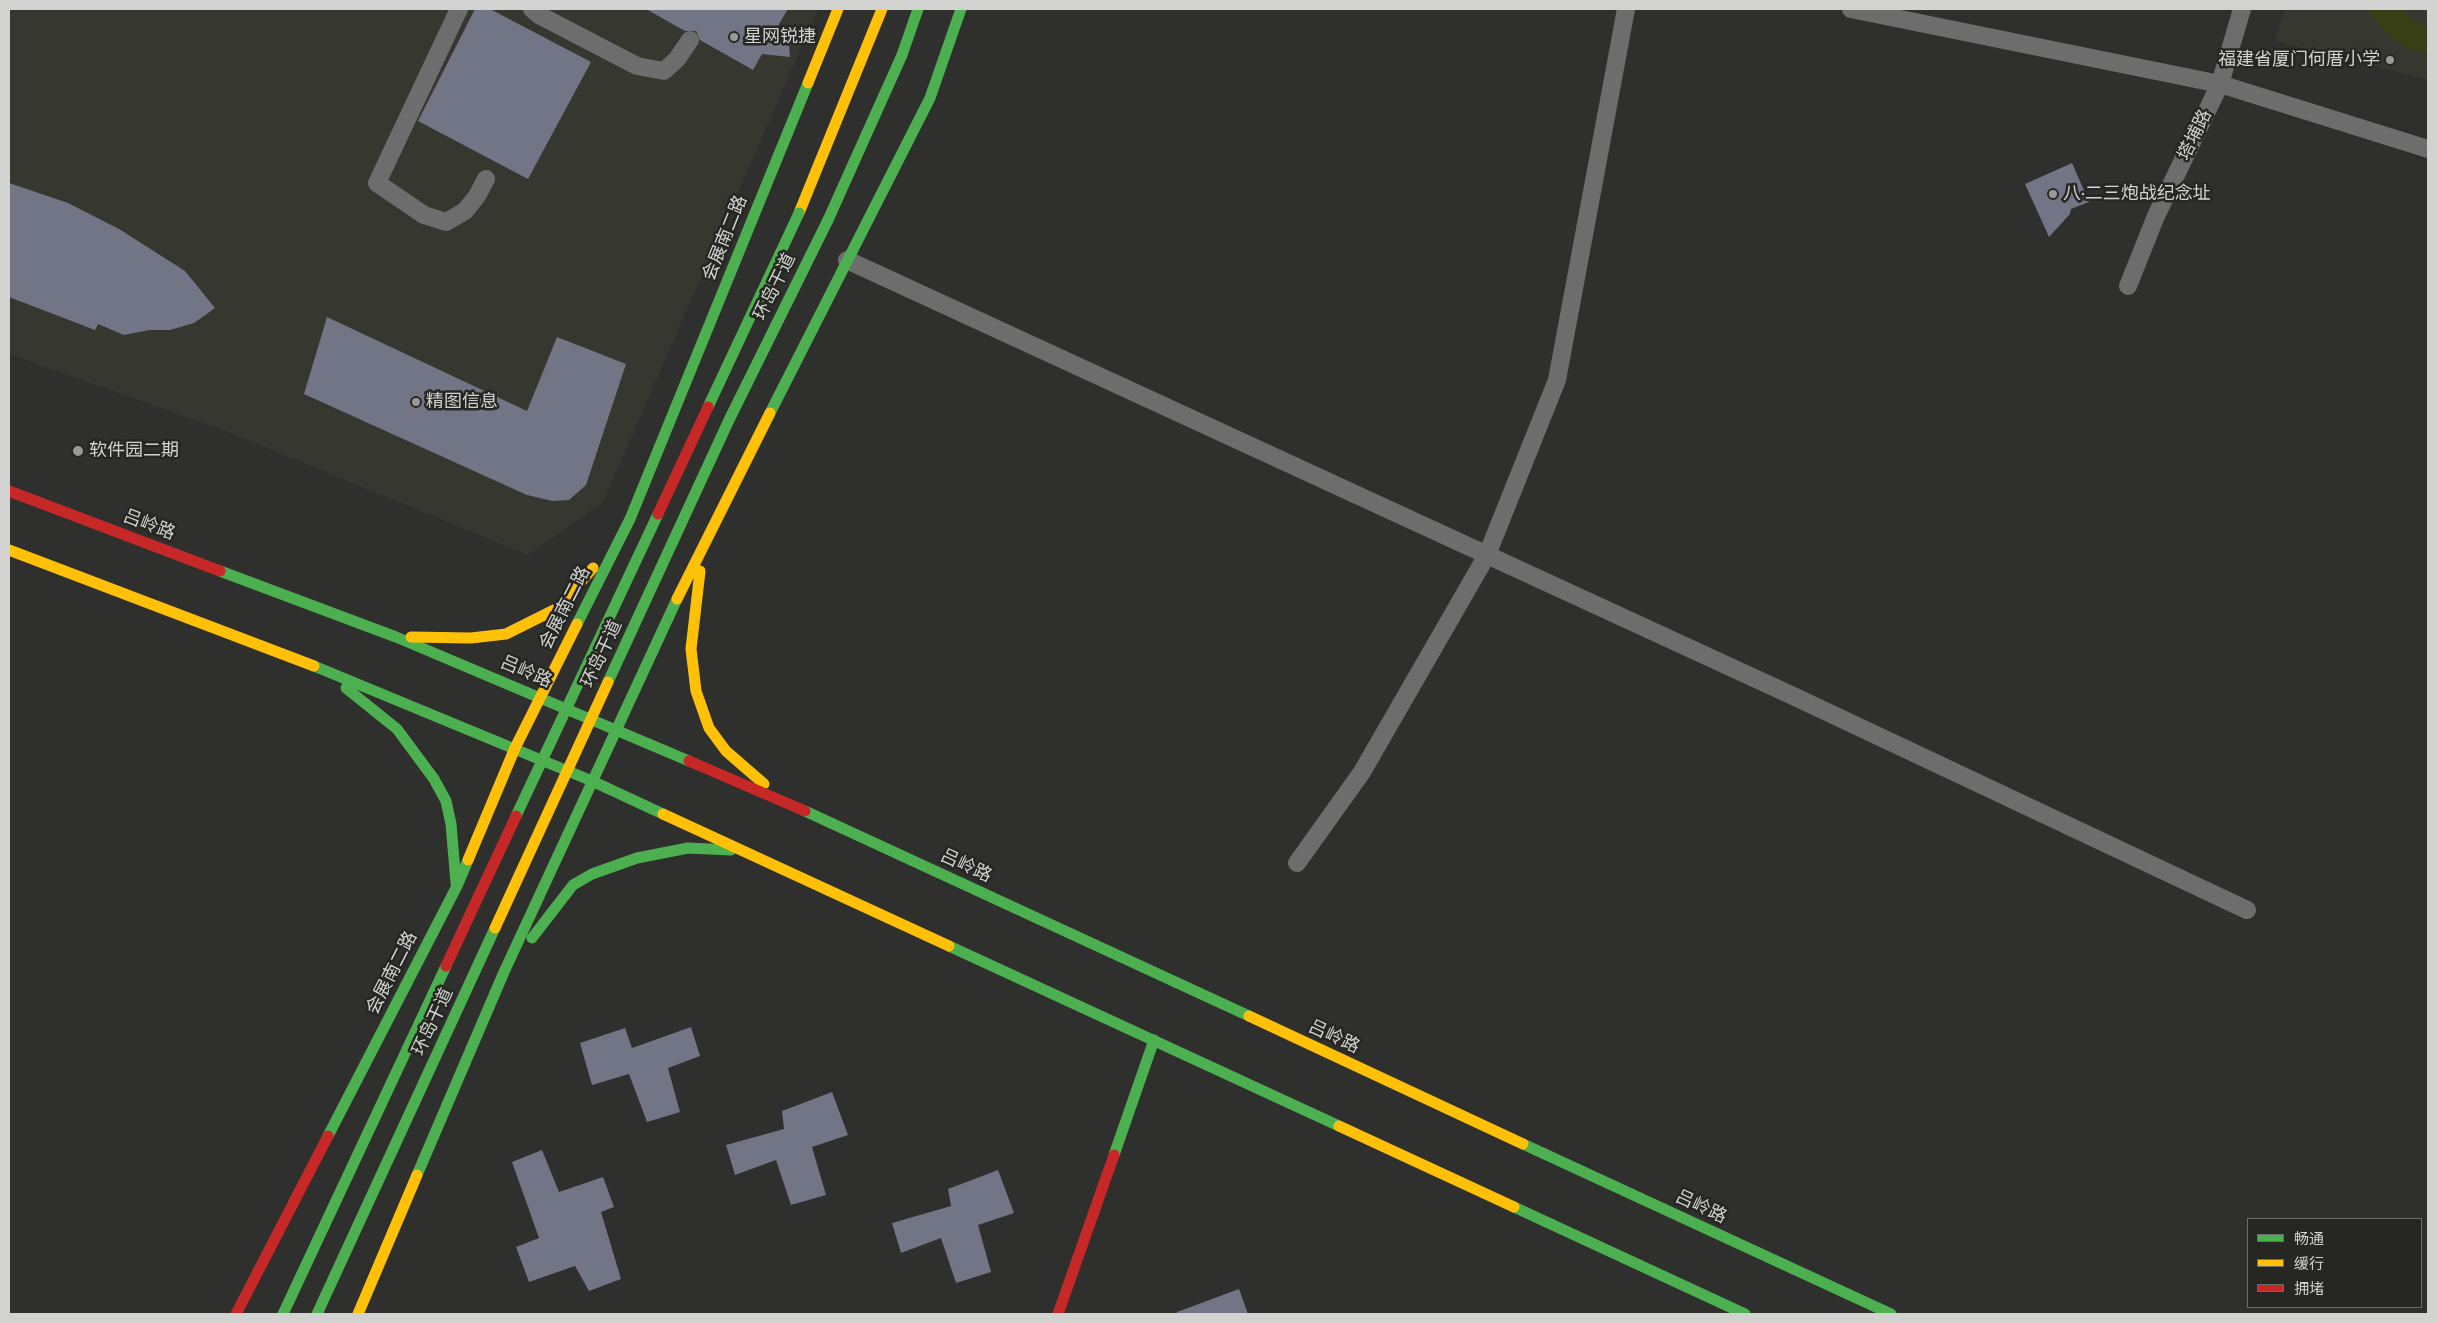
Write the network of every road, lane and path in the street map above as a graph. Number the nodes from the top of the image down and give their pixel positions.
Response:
1 (459, 9) edge
2 (532, 9) edge
3 (838, 9) edge
4 (882, 9) edge
5 (918, 9) edge
6 (961, 9) edge
7 (1626, 9) edge
8 (1851, 9) edge
9 (2242, 9) edge
10 (690, 40) dead end
11 (2220, 84) junction
12 (2428, 150) edge
13 (486, 179) dead end
14 (847, 260) junction
15 (2128, 286) dead end
16 (9, 491) edge
17 (630, 519) junction
18 (694, 541) junction
19 (9, 550) edge
20 (1487, 555) junction
21 (396, 637) junction
22 (324, 670) junction
23 (540, 697) junction
24 (617, 730) junction
25 (515, 748) junction
26 (592, 781) junction
27 (817, 816) junction
28 (744, 850) junction
29 (1298, 863) dead end
30 (457, 886) junction
31 (2247, 910) dead end
32 (504, 972) junction
33 (1154, 1040) junction
34 (236, 1314) edge
35 (283, 1314) edge
36 (317, 1314) edge
37 (358, 1314) edge
38 (1058, 1314) edge
39 (1745, 1314) edge
40 (1891, 1314) edge

1 - 13 street
2 - 10 street
3 - 17 main road, 会展南二路
4 - 35 main road, 环岛干道, bridge
5 - 36 main road, 环岛干道, bridge
6 - 14 main road
7 - 20 street
8 - 11 street
9 - 11 street, 塔埔路
11 - 12 street
11 - 15 street, 塔埔路
14 - 18 main road
14 - 20 street
16 - 21 main road, 吕岭路
17 - 18 main road
17 - 21 main road
17 - 23 main road, 会展南二路
18 - 24 main road
18 - 27 main road
19 - 22 main road
20 - 29 street
20 - 31 street
21 - 23 main road, 吕岭路
22 - 25 main road
22 - 30 main road
23 - 24 main road, 吕岭路
23 - 25 main road, 会展南二路
24 - 26 main road
24 - 27 main road, 吕岭路
25 - 26 main road
25 - 30 main road, 会展南二路
26 - 28 main road
26 - 32 main road
27 - 40 main road, 吕岭路
28 - 32 main road
28 - 33 main road
30 - 34 main road, 会展南二路
32 - 37 main road
33 - 38 main road
33 - 39 main road

